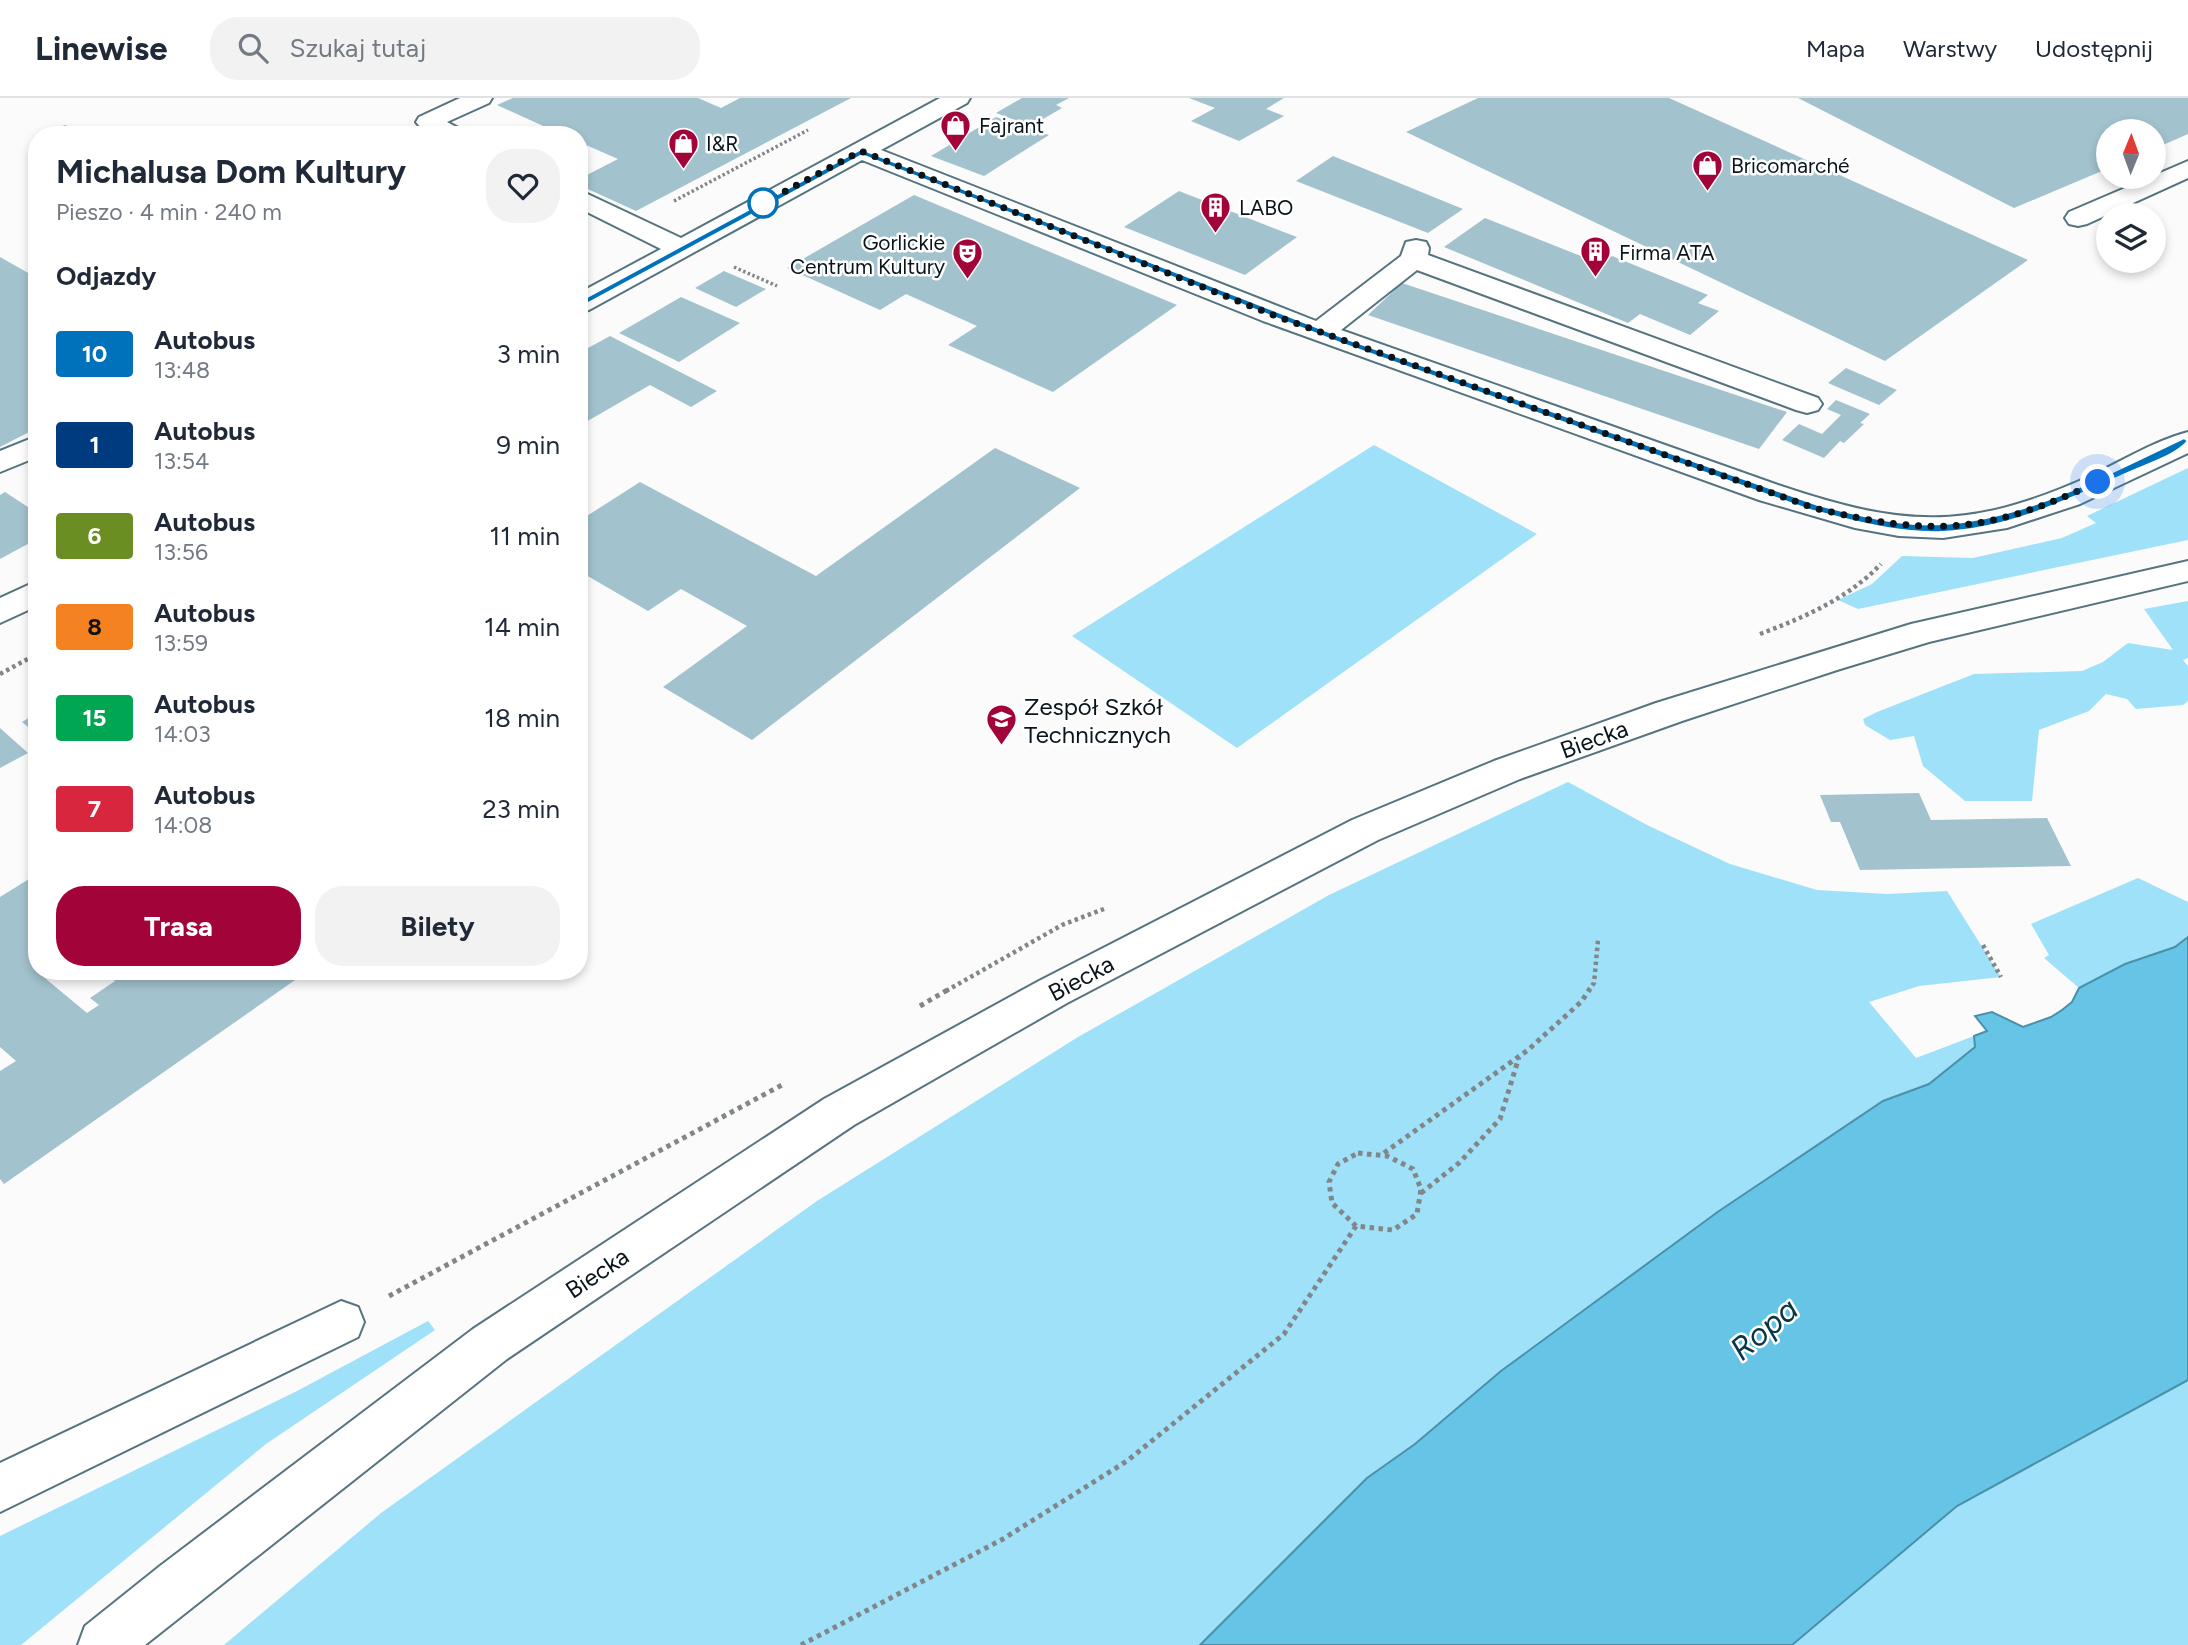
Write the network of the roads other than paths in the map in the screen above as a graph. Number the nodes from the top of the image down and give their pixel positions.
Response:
1 (480, 98) edge
2 (958, 98) edge
3 (436, 126) edge
4 (861, 151) junction
5 (2188, 169) edge
6 (588, 202) edge
7 (2078, 218) dead end
8 (682, 249) junction
9 (588, 275) edge
10 (612, 287) junction
11 (588, 299) edge
12 (1320, 332) junction
13 (1807, 404) dead end
14 (2188, 441) edge
15 (28, 449) edge
16 (0, 463) edge
17 (2188, 571) edge
18 (28, 597) edge
19 (0, 612) edge
20 (341, 1322) dead end
21 (0, 1488) edge
22 (104, 1645) edge

1 - 3 street
2 - 4 street
4 - 8 street
4 - 12 street
5 - 7 street
6 - 8 street
8 - 10 street
9 - 10 street
10 - 11 street
12 - 13 street
12 - 14 street
15 - 16 street
17 - 22 street, Biecka
18 - 19 street
20 - 21 street

